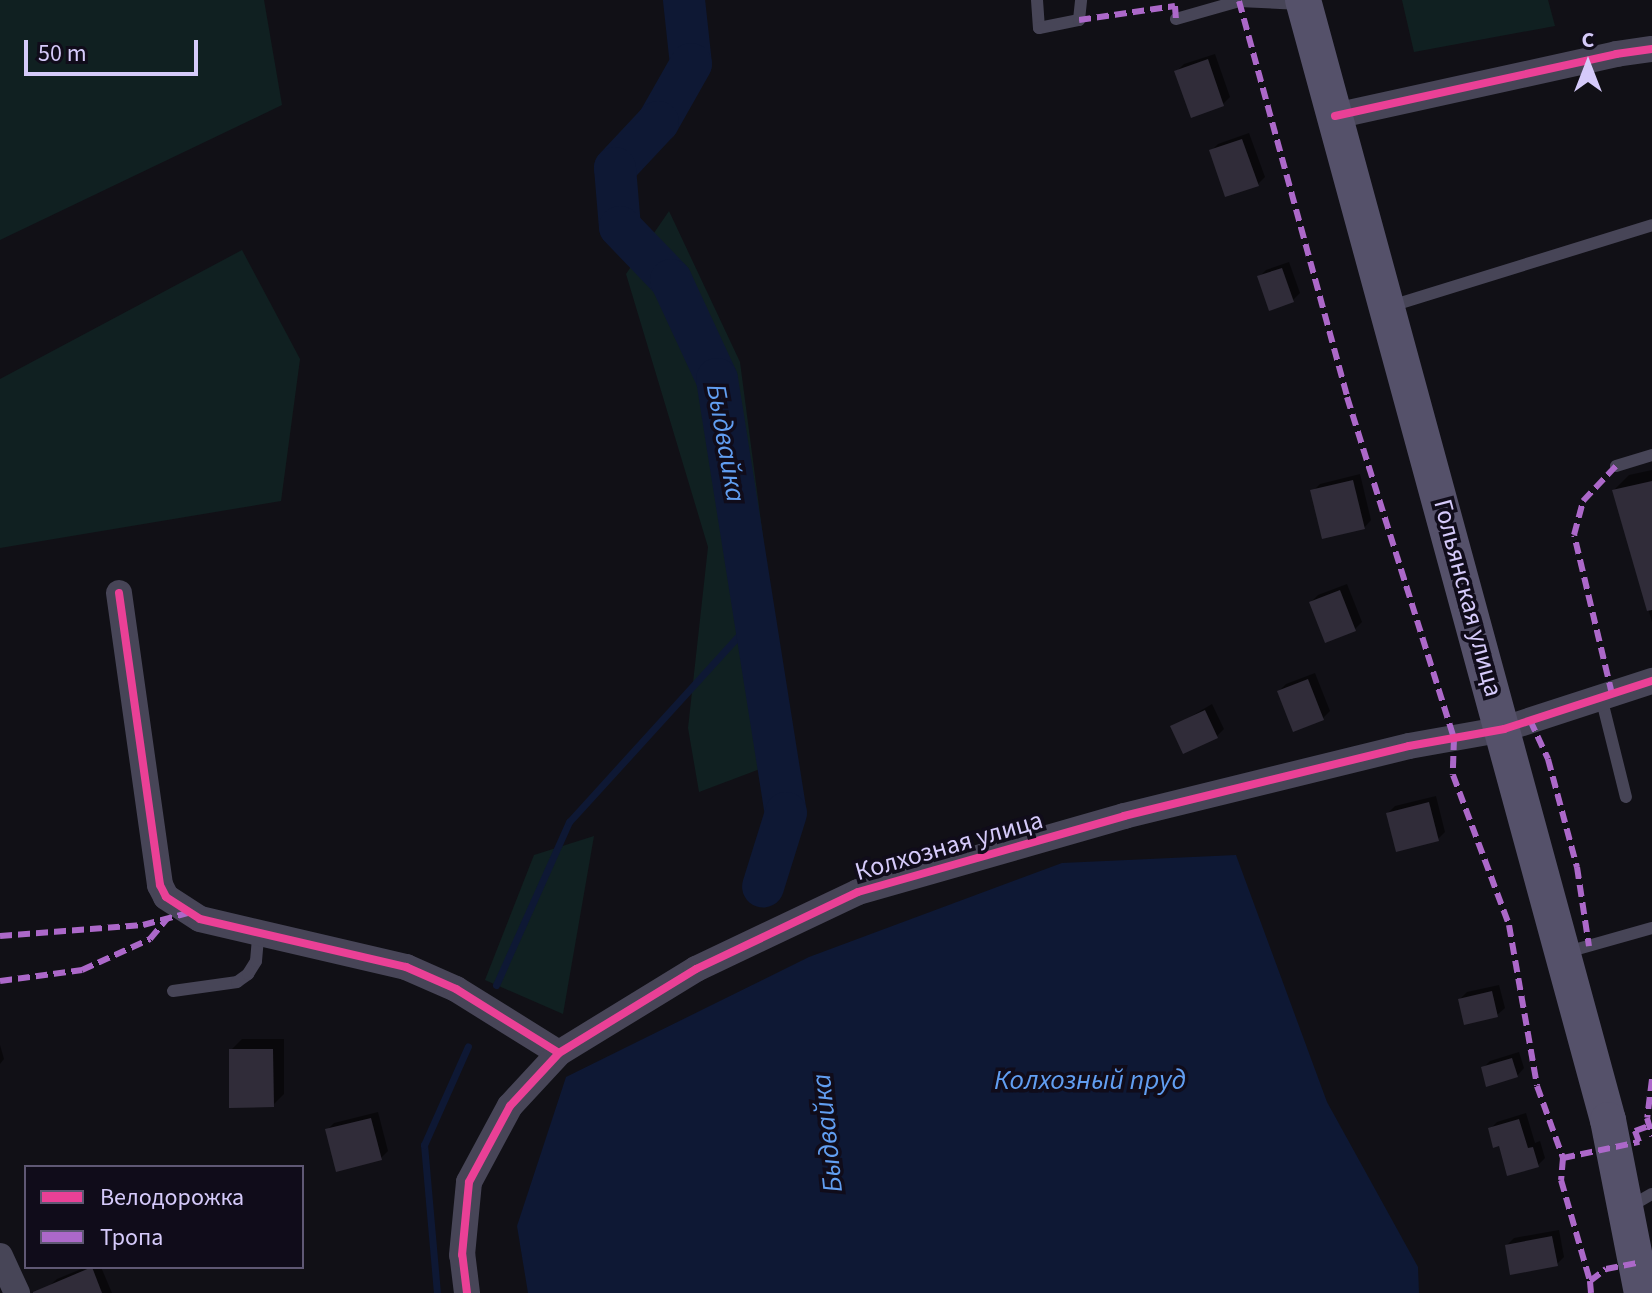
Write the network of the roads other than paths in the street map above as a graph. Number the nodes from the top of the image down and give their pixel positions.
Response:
1 (1037, 0) edge
2 (1081, 0) edge
3 (1239, 1) edge
4 (1304, 2) edge
5 (1176, 19) dead end
6 (1652, 49) edge
7 (1335, 116) junction
8 (1652, 225) edge
9 (1388, 307) junction
10 (1652, 455) edge
11 (1616, 466) dead end
12 (119, 593) dead end
13 (1652, 681) edge
14 (1601, 697) junction
15 (1504, 729) junction
16 (1626, 797) dead end
17 (1652, 928) edge
18 (258, 936) junction
19 (1564, 953) junction
20 (173, 991) dead end
21 (559, 1053) junction
22 (1640, 1201) edge
23 (0, 1256) edge
24 (17, 1293) edge
25 (467, 1293) edge
26 (1642, 1293) edge

1 - 2 lane
3 - 4 lane
3 - 5 lane
4 - 7 main road, Гольянская улица
6 - 7 street
7 - 9 main road, Гольянская улица
8 - 9 lane
9 - 15 main road, Гольянская улица
10 - 11 lane
12 - 18 street
13 - 14 street, Колхозная улица
14 - 15 street, Колхозная улица
14 - 16 lane
15 - 19 main road, Гольянская улица
15 - 21 street, Колхозная улица
17 - 19 lane
18 - 20 lane
18 - 21 street
19 - 22 main road, Гольянская улица
21 - 25 street, Колхозная улица
22 - 26 main road, Гольянская улица
23 - 24 street

